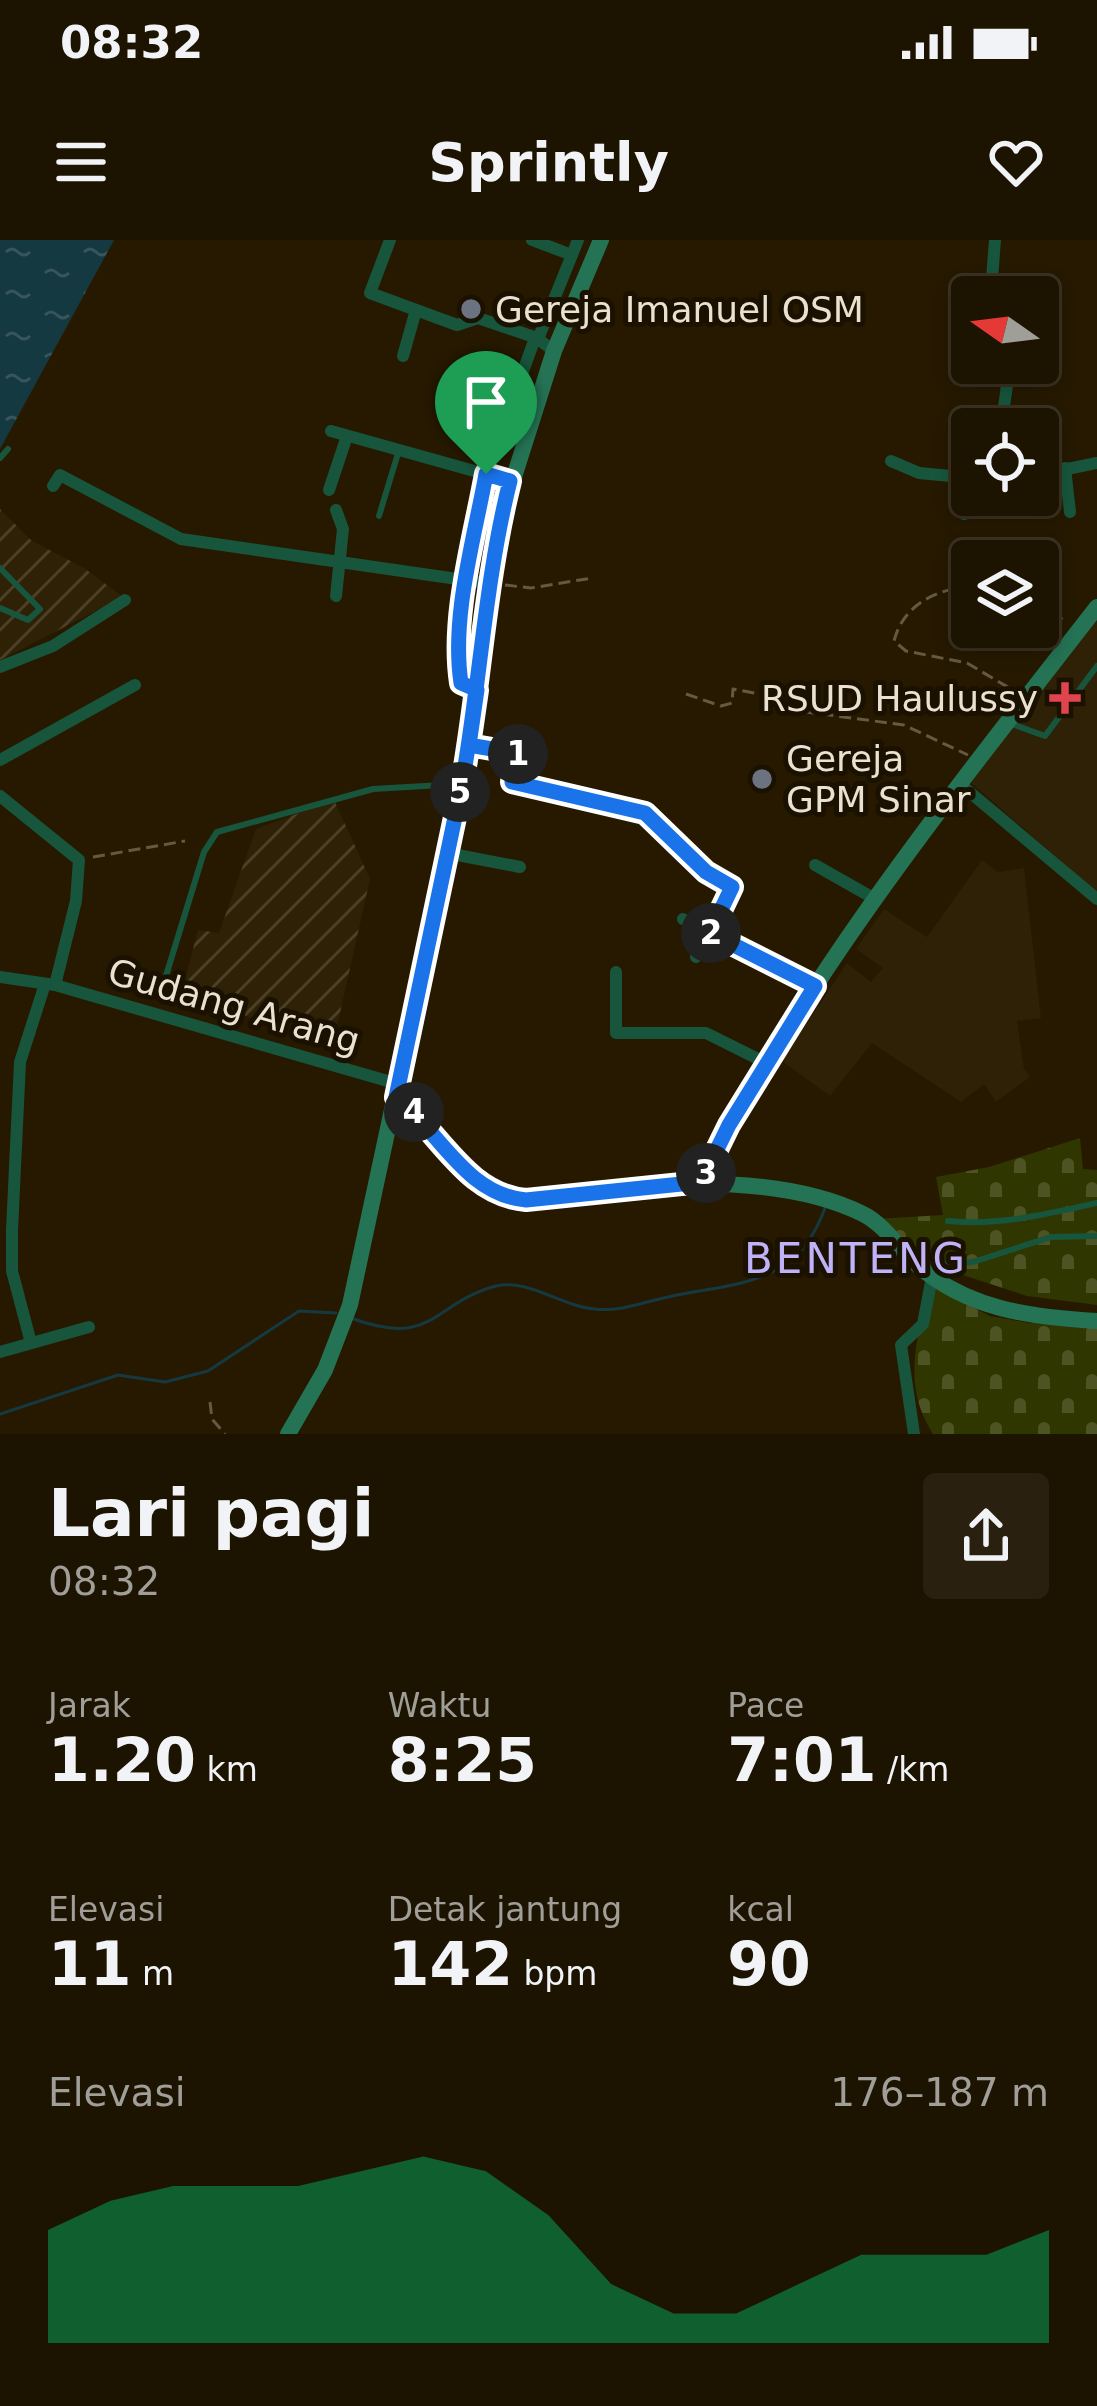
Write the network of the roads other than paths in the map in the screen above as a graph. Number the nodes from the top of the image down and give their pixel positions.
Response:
1 (390, 240) edge
2 (532, 240) edge
3 (578, 240) edge
4 (601, 240) edge
5 (995, 240) edge
6 (572, 255) junction
7 (992, 276) edge
8 (416, 310) junction
9 (537, 338) junction
10 (554, 351) junction
11 (403, 356) dead end
12 (332, 431) dead end
13 (347, 436) junction
14 (8, 449) dead end
15 (399, 450) junction
16 (0, 458) edge
17 (891, 461) dead end
18 (1097, 464) edge
19 (1066, 468) junction
20 (1059, 470) edge
21 (486, 474) junction
22 (951, 476) edge
23 (510, 481) junction
24 (53, 486) dead end
25 (329, 490) dead end
26 (336, 510) dead end
27 (1070, 512) dead end
28 (379, 516) dead end
29 (339, 563) junction
30 (0, 568) edge
31 (466, 580) junction
32 (492, 584) junction
33 (336, 596) dead end
34 (124, 600) dead end
35 (0, 608) edge
36 (1090, 622) edge
37 (1097, 666) edge
38 (0, 668) edge
39 (135, 685) dead end
40 (477, 690) junction
41 (1010, 724) junction
42 (469, 745) junction
43 (520, 754) road end
44 (0, 760) edge
45 (462, 784) junction
46 (960, 784) junction
47 (0, 796) edge
48 (447, 853) junction
49 (815, 865) dead end
50 (520, 867) dead end
51 (732, 887) road end
52 (875, 899) junction
53 (1097, 899) edge
54 (683, 919) dead end
55 (710, 933) junction
56 (696, 957) dead end
57 (616, 972) dead end
58 (0, 977) edge
59 (165, 979) dead end
60 (50, 985) junction
61 (815, 986) junction
62 (766, 1063) junction
63 (397, 1090) junction
64 (701, 1182) junction
65 (1097, 1203) edge
66 (948, 1222) dead end
67 (1097, 1236) edge
68 (917, 1265) junction
69 (932, 1277) junction
70 (1097, 1321) edge
71 (88, 1327) dead end
72 (31, 1343) junction
73 (0, 1352) edge
74 (288, 1434) edge
75 (914, 1434) edge

1 - 8 street
2 - 6 street
3 - 6 street
4 - 10 street
5 - 7 street
6 - 9 street
8 - 9 street
8 - 11 street
9 - 10 street
9 - 21 street
10 - 23 street
12 - 13 street
13 - 15 street
13 - 25 street
14 - 16 lane
15 - 21 street
15 - 28 lane
17 - 22 street
18 - 19 street
19 - 20 street
19 - 27 street
21 - 23 street
21 - 31 street
23 - 32 street
24 - 29 street
26 - 29 street
29 - 31 street
29 - 33 street
30 - 35 lane
31 - 32 street
31 - 40 street
32 - 40 street
34 - 38 street
36 - 41 street
37 - 41 lane
39 - 44 street
40 - 42 street
41 - 46 street
42 - 43 street
42 - 45 street
45 - 48 street
45 - 59 lane
46 - 52 street
46 - 53 street
47 - 60 street, Gudang Arang
48 - 50 street
48 - 63 street
49 - 52 street
51 - 55 street
52 - 61 street
54 - 55 street
55 - 56 street
55 - 61 street
57 - 62 street
58 - 60 street, Gudang Arang
60 - 63 street, Gudang Arang
60 - 72 street
61 - 62 street
62 - 64 street
63 - 64 street
63 - 74 street
64 - 68 street
65 - 66 lane
67 - 68 lane
68 - 69 street
69 - 70 street
69 - 75 street
71 - 72 street
72 - 73 street

